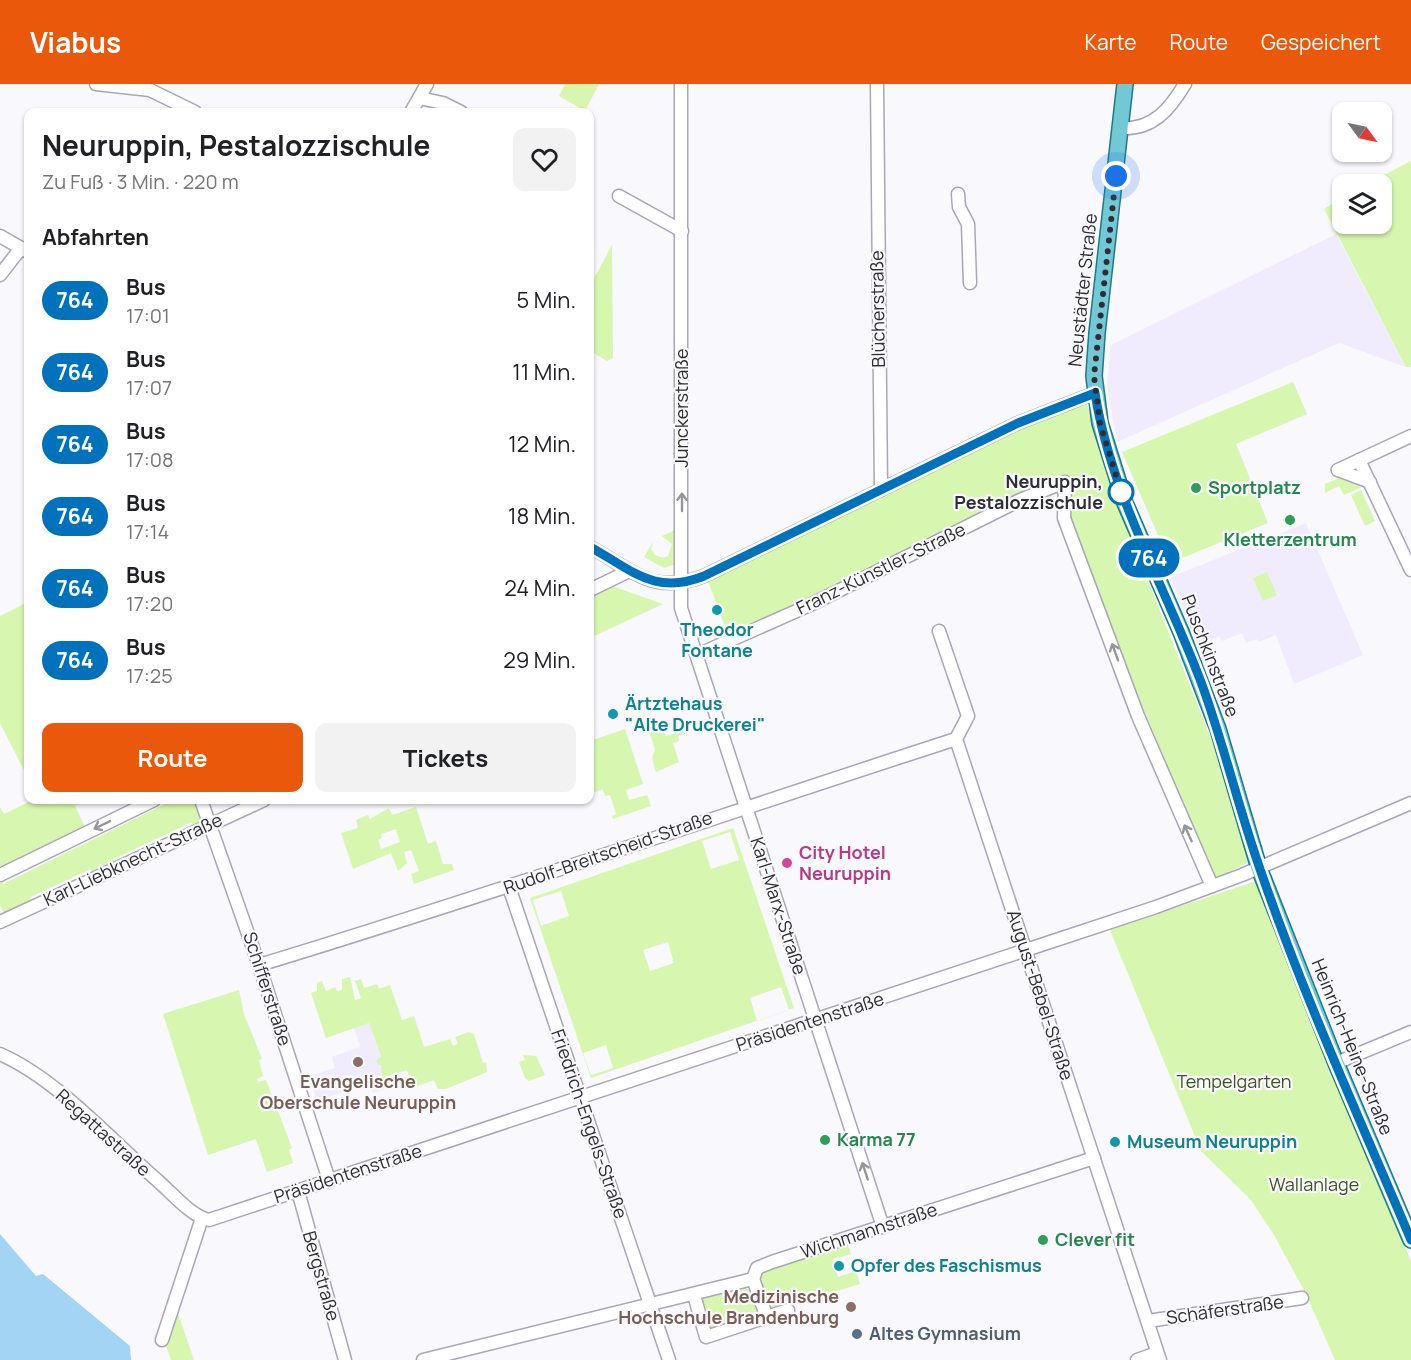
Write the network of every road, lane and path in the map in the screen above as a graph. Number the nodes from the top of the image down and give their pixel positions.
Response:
1 (96, 84) edge
2 (427, 84) edge
3 (681, 84) edge
4 (877, 84) edge
5 (1125, 84) edge
6 (1185, 84) edge
7 (419, 98) junction
8 (187, 108) edge
9 (413, 108) edge
10 (453, 108) edge
11 (1120, 128) junction
12 (958, 194) dead end
13 (619, 196) dead end
14 (682, 231) junction
15 (0, 236) edge
16 (24, 249) edge
17 (24, 251) edge
18 (0, 274) edge
19 (970, 283) dead end
20 (1095, 393) junction
21 (1411, 436) edge
22 (1359, 460) junction
23 (1370, 482) junction
24 (881, 490) junction
25 (594, 549) edge
26 (1411, 570) edge
27 (629, 571) junction
28 (681, 584) junction
29 (594, 588) edge
30 (939, 631) dead end
31 (697, 655) junction
32 (956, 739) junction
33 (1411, 803) edge
34 (146, 804) edge
35 (203, 804) edge
36 (254, 804) edge
37 (745, 807) junction
38 (211, 822) junction
39 (1259, 868) junction
40 (0, 875) edge
41 (1212, 886) junction
42 (509, 887) junction
43 (1, 920) edge
44 (1026, 950) junction
45 (259, 965) junction
46 (816, 1020) junction
47 (1411, 1032) edge
48 (0, 1054) edge
49 (1336, 1063) junction
50 (580, 1099) junction
51 (1094, 1158) junction
52 (329, 1180) junction
53 (298, 1191) junction
54 (202, 1218) junction
55 (883, 1227) junction
56 (1411, 1240) edge
57 (753, 1279) junction
58 (694, 1295) junction
59 (1302, 1298) dead end
60 (650, 1305) junction
61 (788, 1310) dead end
62 (766, 1315) junction
63 (1148, 1321) junction
64 (162, 1340) dead end
65 (1159, 1357) edge
66 (345, 1360) edge
67 (423, 1360) edge
68 (669, 1360) edge
69 (1137, 1360) edge

1 - 8 street
2 - 7 street
3 - 14 street, Junckerstraße
4 - 24 street, Blücherstraße
5 - 11 main road, Neustädter Straße
6 - 11 street
7 - 9 street
7 - 10 street
11 - 20 main road, Neustädter Straße
12 - 19 street
13 - 14 street
28 -> 14 street, Junckerstraße
15 - 16 street
17 - 18 street
20 - 24 street
20 - 39 main road, Puschkinstraße
21 - 22 street
22 - 23 street
22 - 23 street
23 - 26 street
24 - 28 street
25 - 27 street
27 - 28 street
27 - 29 street
28 - 31 street, Karl-Marx-Straße
30 - 32 street
31 - 37 street, Karl-Marx-Straße
41 -> 31 street, Franz-Künstler-Straße
32 - 37 street, Rudolf-Breitscheid-Straße
32 - 44 street, August-Bebel-Straße
33 - 39 street, Präsidentenstraße
34 -> 40 street
35 - 38 street, Schifferstraße
36 - 38 street, Karl-Liebknecht-Straße
37 - 42 street, Rudolf-Breitscheid-Straße
37 - 46 street, Karl-Marx-Straße
38 - 43 street, Karl-Liebknecht-Straße
38 - 45 street, Schifferstraße
39 - 41 street, Präsidentenstraße
39 - 49 main road, Heinrich-Heine-Straße
41 - 44 street, Präsidentenstraße
42 - 45 street, Rudolf-Breitscheid-Straße
42 - 50 street, Friedrich-Engels-Straße
44 - 46 street, Präsidentenstraße
44 - 51 street, August-Bebel-Straße
45 - 52 street, Schifferstraße
46 - 50 street, Präsidentenstraße
55 -> 46 street, Karl-Marx-Straße
47 - 49 street
48 - 54 street, Regattastraße
49 - 56 main road, Heinrich-Heine-Straße
50 - 52 street, Präsidentenstraße
50 - 60 street, Friedrich-Engels-Straße
51 - 55 street, Wichmannstraße
51 - 63 street, August-Bebel-Straße
52 - 53 street, Präsidentenstraße
53 - 54 street, Präsidentenstraße
53 - 66 street, Bergstraße
54 - 64 street
55 - 57 street, Wichmannstraße
57 - 58 street, Wichmannstraße
57 - 62 street
58 - 60 street, Wichmannstraße
58 - 62 street
59 - 63 street, Schäferstraße
60 - 67 street, Wichmannstraße
60 - 68 street, Friedrich-Engels-Straße
61 - 62 street
63 - 65 street, August-Bebel-Straße
65 - 69 street

